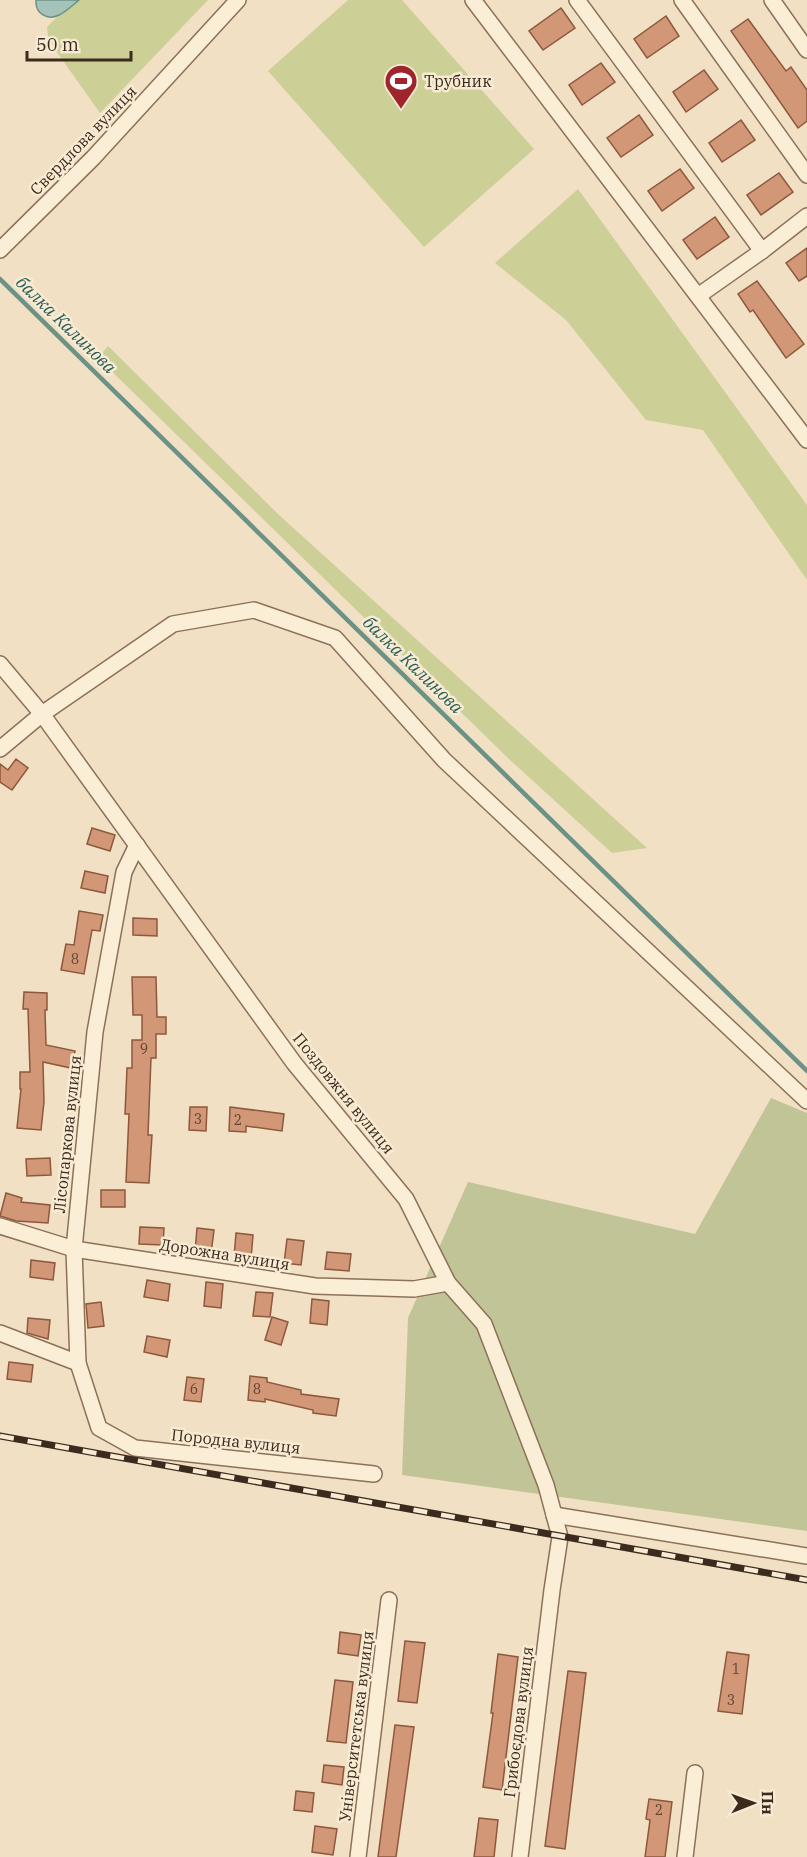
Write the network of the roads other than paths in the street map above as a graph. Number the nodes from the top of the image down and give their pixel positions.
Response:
1 (238, 0) edge
2 (473, 0) edge
3 (577, 0) edge
4 (682, 0) edge
5 (772, 0) edge
6 (807, 50) edge
7 (807, 175) edge
8 (807, 216) edge
9 (0, 250) edge
10 (762, 251) junction
11 (698, 296) junction
12 (807, 440) edge
13 (0, 664) edge
14 (42, 714) junction
15 (0, 749) edge
16 (137, 845) junction
17 (807, 1101) edge
18 (0, 1226) edge
19 (74, 1250) junction
20 (448, 1283) junction
21 (0, 1334) edge
22 (78, 1363) junction
23 (99, 1428) joint
24 (374, 1474) dead end
25 (554, 1515) junction
26 (807, 1556) edge
27 (552, 1590) joint
28 (389, 1600) dead end
29 (696, 1773) dead end
30 (358, 1857) edge
31 (520, 1857) edge
32 (685, 1857) edge

1 - 9 street, Свердлова вулиця
2 - 11 street
3 - 10 street
4 - 7 street
5 - 6 street
8 - 10 street
10 - 11 street
11 - 12 street
13 - 14 street, Поздовжня вулиця
14 - 15 street
14 - 16 street, Поздовжня вулиця
14 - 17 street
16 - 19 street, Лісопаркова вулиця
16 - 20 street, Поздовжня вулиця
18 - 19 street, Дорожна вулиця
19 - 20 street, Дорожна вулиця
19 - 22 street, Лісопаркова вулиця
20 - 25 street, Поздовжня вулиця
21 - 22 street
22 - 23 street, Лісопаркова вулиця
23 - 24 street, Породна вулиця
25 - 26 street
25 - 27 street, Поздовжня вулиця
27 - 31 street, Грибоєдова вулиця
28 - 30 street, Університетська вулиця
29 - 32 street

